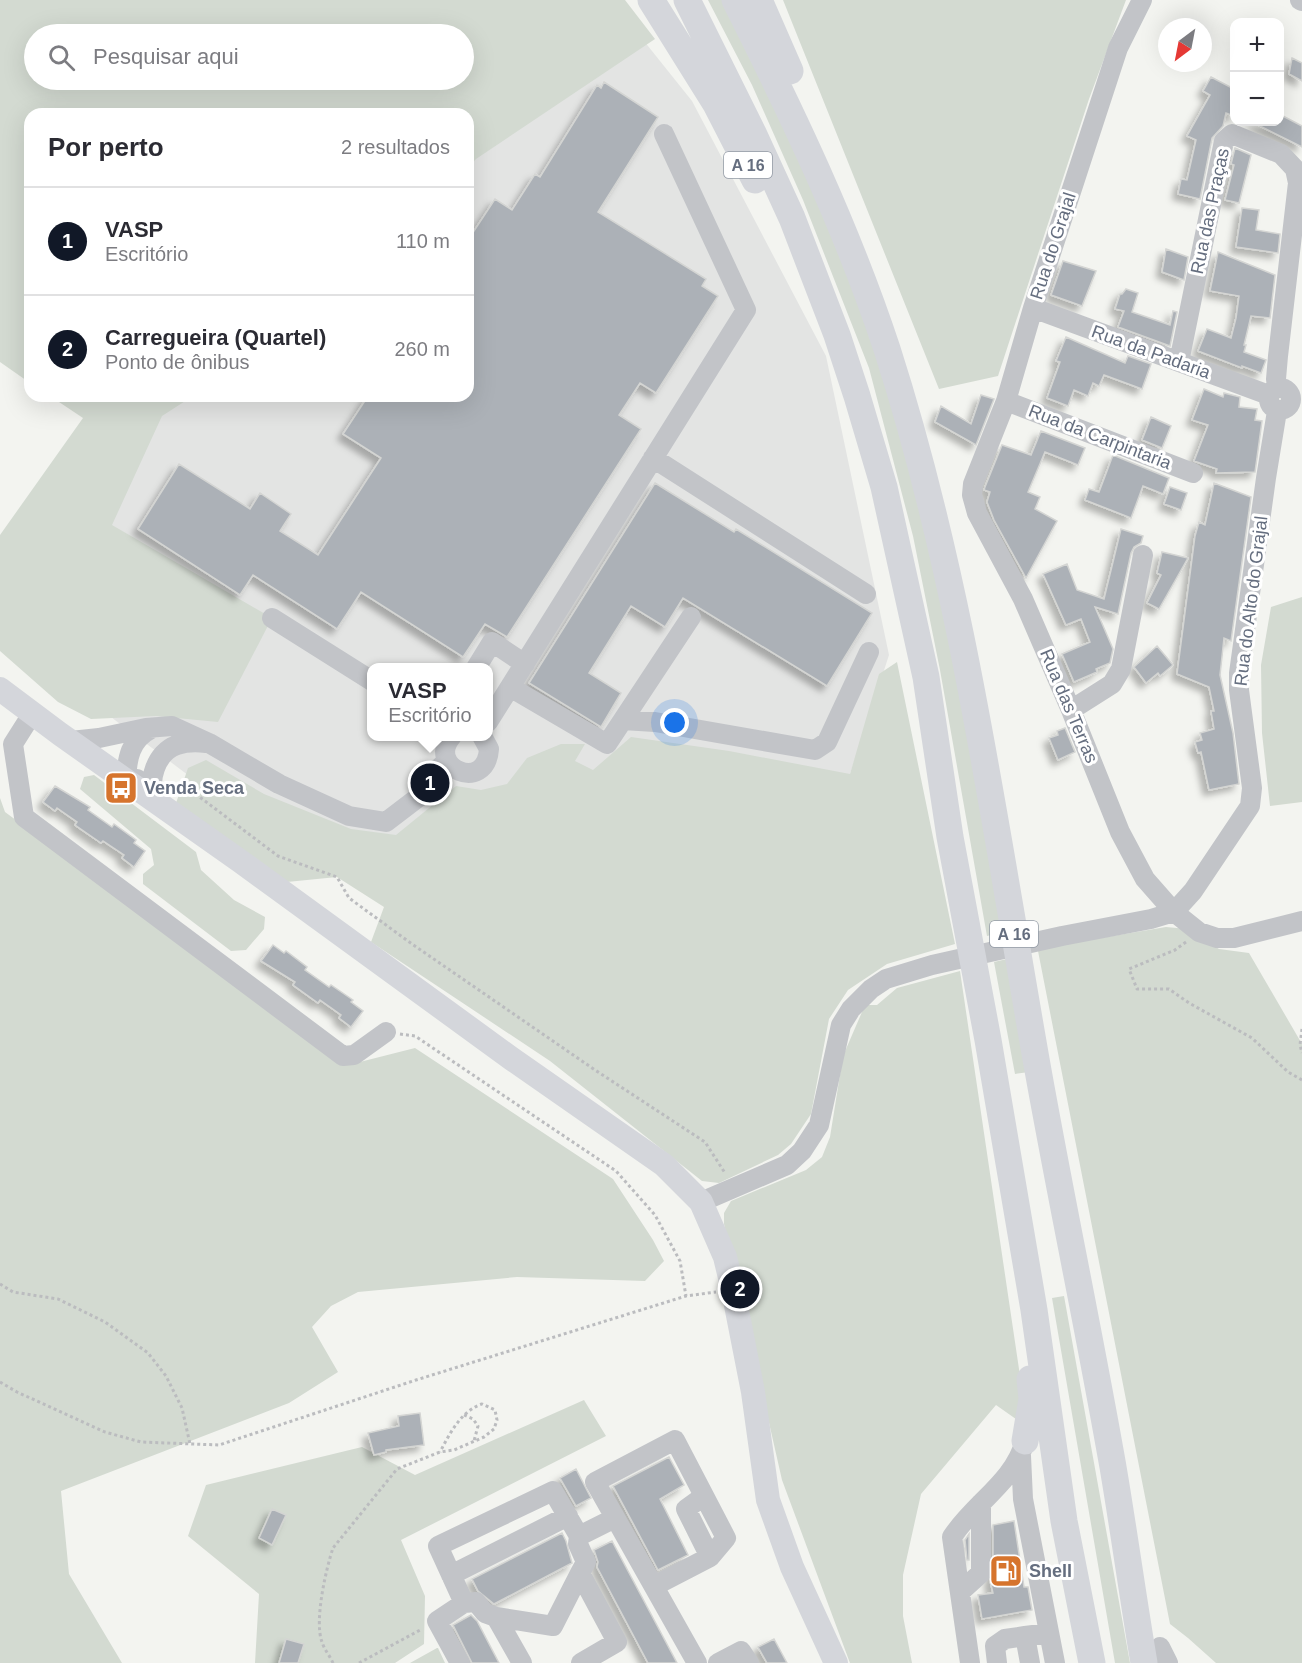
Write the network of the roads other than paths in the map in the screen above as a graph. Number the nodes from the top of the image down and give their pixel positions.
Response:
1 (651, 0) edge
2 (687, 0) edge
3 (735, 0) edge
4 (759, 0) edge
5 (1142, 0) edge
6 (664, 134) dead end
7 (1295, 169) joint
8 (838, 217) junction
9 (1033, 308) junction
10 (837, 336) junction
11 (1179, 362) junction
12 (1275, 398) junction
13 (1006, 401) junction
14 (653, 458) junction
15 (1193, 473) dead end
16 (972, 495) joint
17 (1143, 555) dead end
18 (866, 594) dead end
19 (691, 616) dead end
20 (272, 618) dead end
21 (869, 652) dead end
22 (479, 663) edge
23 (525, 664) junction
24 (367, 678) edge
25 (510, 687) junction
26 (0, 689) edge
27 (1071, 710) junction
28 (32, 714) junction
29 (493, 715) edge
30 (622, 720) junction
31 (155, 727) junction
32 (183, 738) junction
33 (71, 741) junction
34 (449, 741) edge
35 (485, 741) edge
36 (447, 761) junction
37 (155, 769) junction
38 (126, 780) junction
39 (156, 802) junction
40 (1174, 912) junction
41 (1302, 921) edge
42 (386, 1032) road end
43 (701, 1202) junction
44 (1034, 1310) junction
45 (1023, 1449) junction
46 (981, 1503) junction
47 (568, 1516) junction
48 (615, 1518) junction
49 (579, 1536) junction
50 (580, 1574) junction
51 (451, 1575) junction
52 (654, 1586) junction
53 (960, 1592) junction
54 (464, 1604) junction
55 (496, 1617) junction
56 (1049, 1633) junction
57 (1025, 1636) junction
58 (1157, 1658) edge
59 (460, 1663) edge
60 (522, 1663) edge
61 (581, 1663) edge
62 (697, 1663) edge
63 (718, 1663) edge
64 (748, 1663) edge
65 (836, 1663) edge
66 (970, 1663) edge
67 (998, 1663) edge
68 (1030, 1663) edge
69 (1055, 1663) edge
70 (1092, 1663) edge

1 - 10 highway, A 16
2 - 10 highway, A 16
3 - 8 highway, A 16
4 - 8 highway, A 16
5 - 9 street, Rua do Grajal
6 - 14 street
7 - 11 street, Rua das Praças
7 - 12 street, Rua do Alto do Grajal
8 - 58 highway, A 16
9 - 11 street, Rua da Padaria
9 - 13 street, Rua do Grajal
10 - 44 highway, A 16
11 - 12 street, Rua da Padaria
12 - 40 street, Rua do Alto do Grajal
13 - 15 street, Rua da Carpintaria
13 - 16 street, Rua do Grajal
14 - 18 street
14 - 23 street
16 - 27 street, Rua das Terras
17 - 27 street
19 - 30 street
20 - 24 street
21 - 30 street
22 - 23 street
23 - 25 street
25 - 29 street
25 - 30 street
26 - 28 main road
27 - 40 street, Rua das Terras
28 - 33 main road
28 - 42 street
31 - 32 street
31 - 33 street
31 - 38 street
32 - 36 street
32 - 37 street
33 - 38 main road
34 - 36 street
35 - 36 street
37 - 38 street
37 - 39 street
38 - 39 main road
39 - 43 main road
40 - 41 street, Rua das Terras
40 - 43 street
43 - 65 main road
44 - 45 highway
44 - 70 highway, A 16
45 - 46 street
45 - 56 street
46 - 53 street
46 - 53 street
47 - 49 street
47 - 51 street
47 - 51 street
48 - 49 street
48 - 52 street
48 - 52 street
49 - 50 street
50 - 55 street
50 - 61 street
51 - 54 street
52 - 62 street
53 - 66 street
54 - 55 street
54 - 59 street
55 - 60 street
56 - 57 street
56 - 69 street
57 - 67 street
57 - 68 street
63 - 64 street

